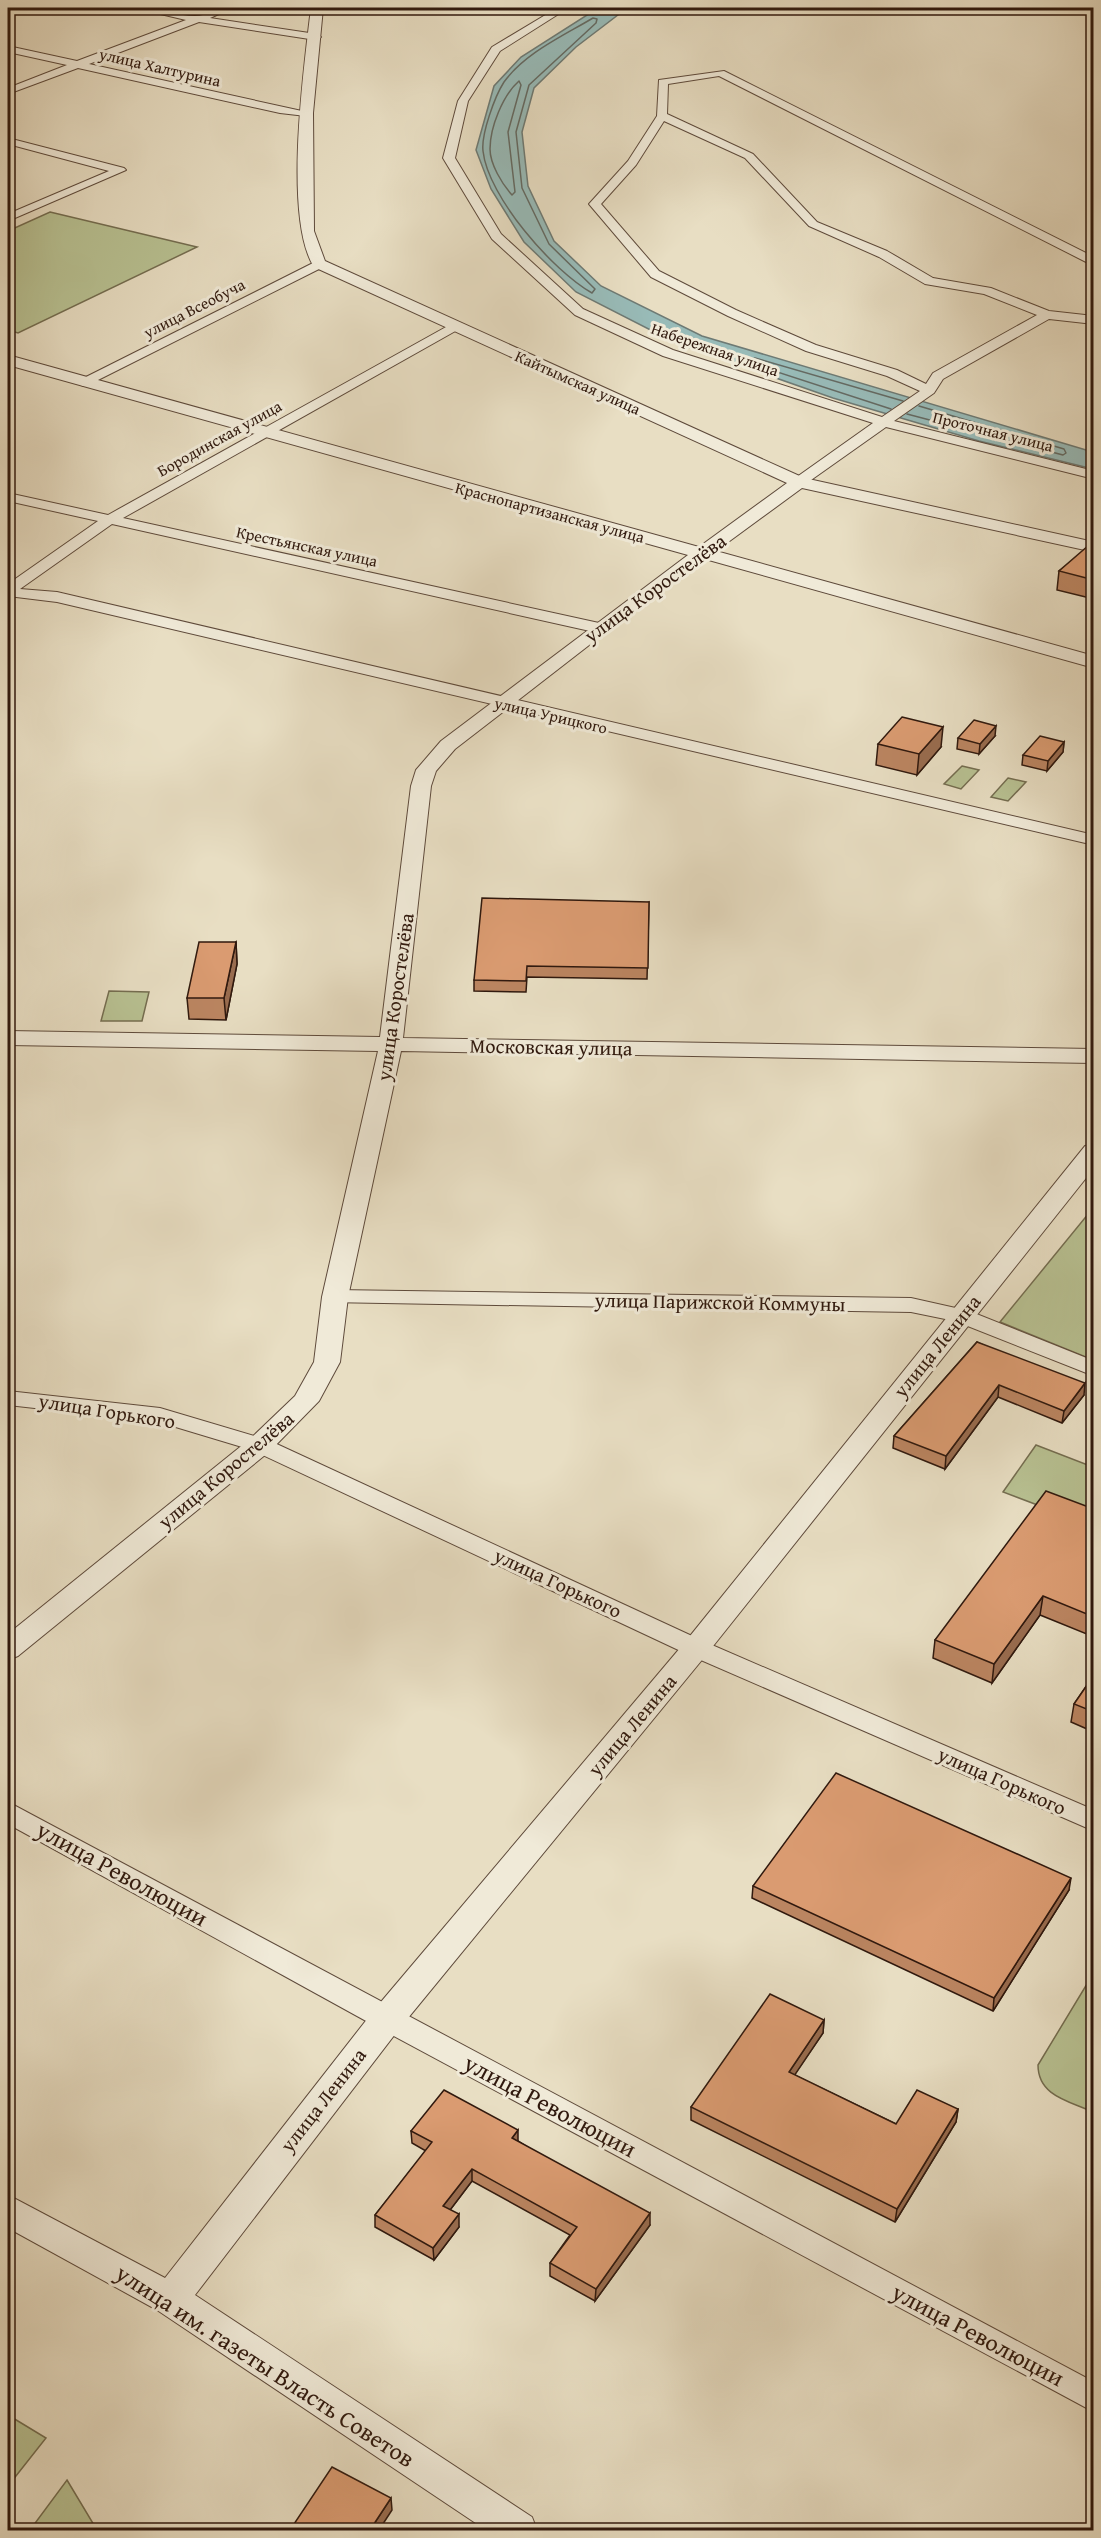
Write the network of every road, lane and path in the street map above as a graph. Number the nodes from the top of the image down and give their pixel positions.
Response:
1 (140, 8) edge
2 (227, 8) edge
3 (317, 8) edge
4 (563, 8) edge
5 (196, 19) junction
6 (316, 38) junction
7 (8, 49) edge
8 (79, 65) junction
9 (8, 92) edge
10 (306, 113) junction
11 (662, 116) junction
12 (8, 141) edge
13 (8, 218) edge
14 (1094, 262) edge
15 (319, 264) junction
16 (1047, 315) junction
17 (1094, 320) edge
18 (455, 326) junction
19 (8, 360) edge
20 (83, 382) junction
21 (929, 390) junction
22 (883, 422) junction
23 (264, 433) junction
24 (1094, 475) edge
25 (799, 482) junction
26 (8, 497) edge
27 (108, 521) junction
28 (1094, 547) edge
29 (702, 554) junction
30 (8, 591) edge
31 (599, 628) junction
32 (1094, 662) edge
33 (501, 703) junction
34 (1094, 840) edge
35 (8, 1038) edge
36 (391, 1043) junction
37 (1094, 1056) edge
38 (1094, 1151) edge
39 (335, 1297) junction
40 (961, 1316) junction
41 (1094, 1369) edge
42 (8, 1398) edge
43 (260, 1445) junction
44 (8, 1648) edge
45 (696, 1648) junction
46 (8, 1812) edge
47 (1094, 1821) edge
48 (387, 2019) junction
49 (8, 2210) edge
50 (170, 2299) junction
51 (1094, 2398) edge
52 (518, 2530) edge

1 - 5 street
2 - 5 street
3 - 6 street
4 - 22 street, Набережная улица
5 - 6 street
5 - 8 street
6 - 10 street
7 - 8 street, улица Халтурина
8 - 9 street
8 - 10 street, улица Халтурина
10 - 15 street
11 - 14 street
11 - 16 street
11 - 21 street
12 - 13 street
15 - 18 street, Кайтымская улица
15 - 20 street, улица Всеобуча
16 - 17 street
16 - 21 street, улица Коростелёва
18 - 23 street, Бородинская улица
18 - 25 street, Кайтымская улица
19 - 20 street, Краснопартизанская улица
20 - 23 street, Краснопартизанская улица
21 - 22 street, улица Коростелёва
22 - 24 street, Проточная улица
22 - 25 street, улица Коростелёва
23 - 27 street, Бородинская улица
23 - 29 street, Краснопартизанская улица
25 - 28 street, Кайтымская улица
25 - 29 street, улица Коростелёва
26 - 27 street, Крестьянская улица
27 - 30 street, Бородинская улица
27 - 31 street, Крестьянская улица
29 - 31 street, улица Коростелёва
29 - 32 street, Краснопартизанская улица
30 - 33 street, улица Урицкого
31 - 33 street, улица Коростелёва
33 - 34 street, улица Урицкого
33 - 36 street, улица Коростелёва
35 - 36 street, Московская улица
36 - 37 street, Московская улица
36 - 39 street, улица Коростелёва
38 - 40 street, улица Ленина
39 - 40 street, улица Парижской Коммуны
39 - 43 street, улица Коростелёва
40 - 41 street, улица Парижской Коммуны
40 - 45 street, улица Ленина
42 - 43 street, улица Горького
43 - 44 street, улица Коростелёва
43 - 45 street, улица Горького
45 - 47 street, улица Горького
45 - 48 street, улица Ленина
46 - 48 street, улица Революции
48 - 50 street, улица Ленина
48 - 51 street, улица Революции
49 - 50 street, улица им. газеты Власть Советов
50 - 52 street, улица им. газеты Власть Советов

